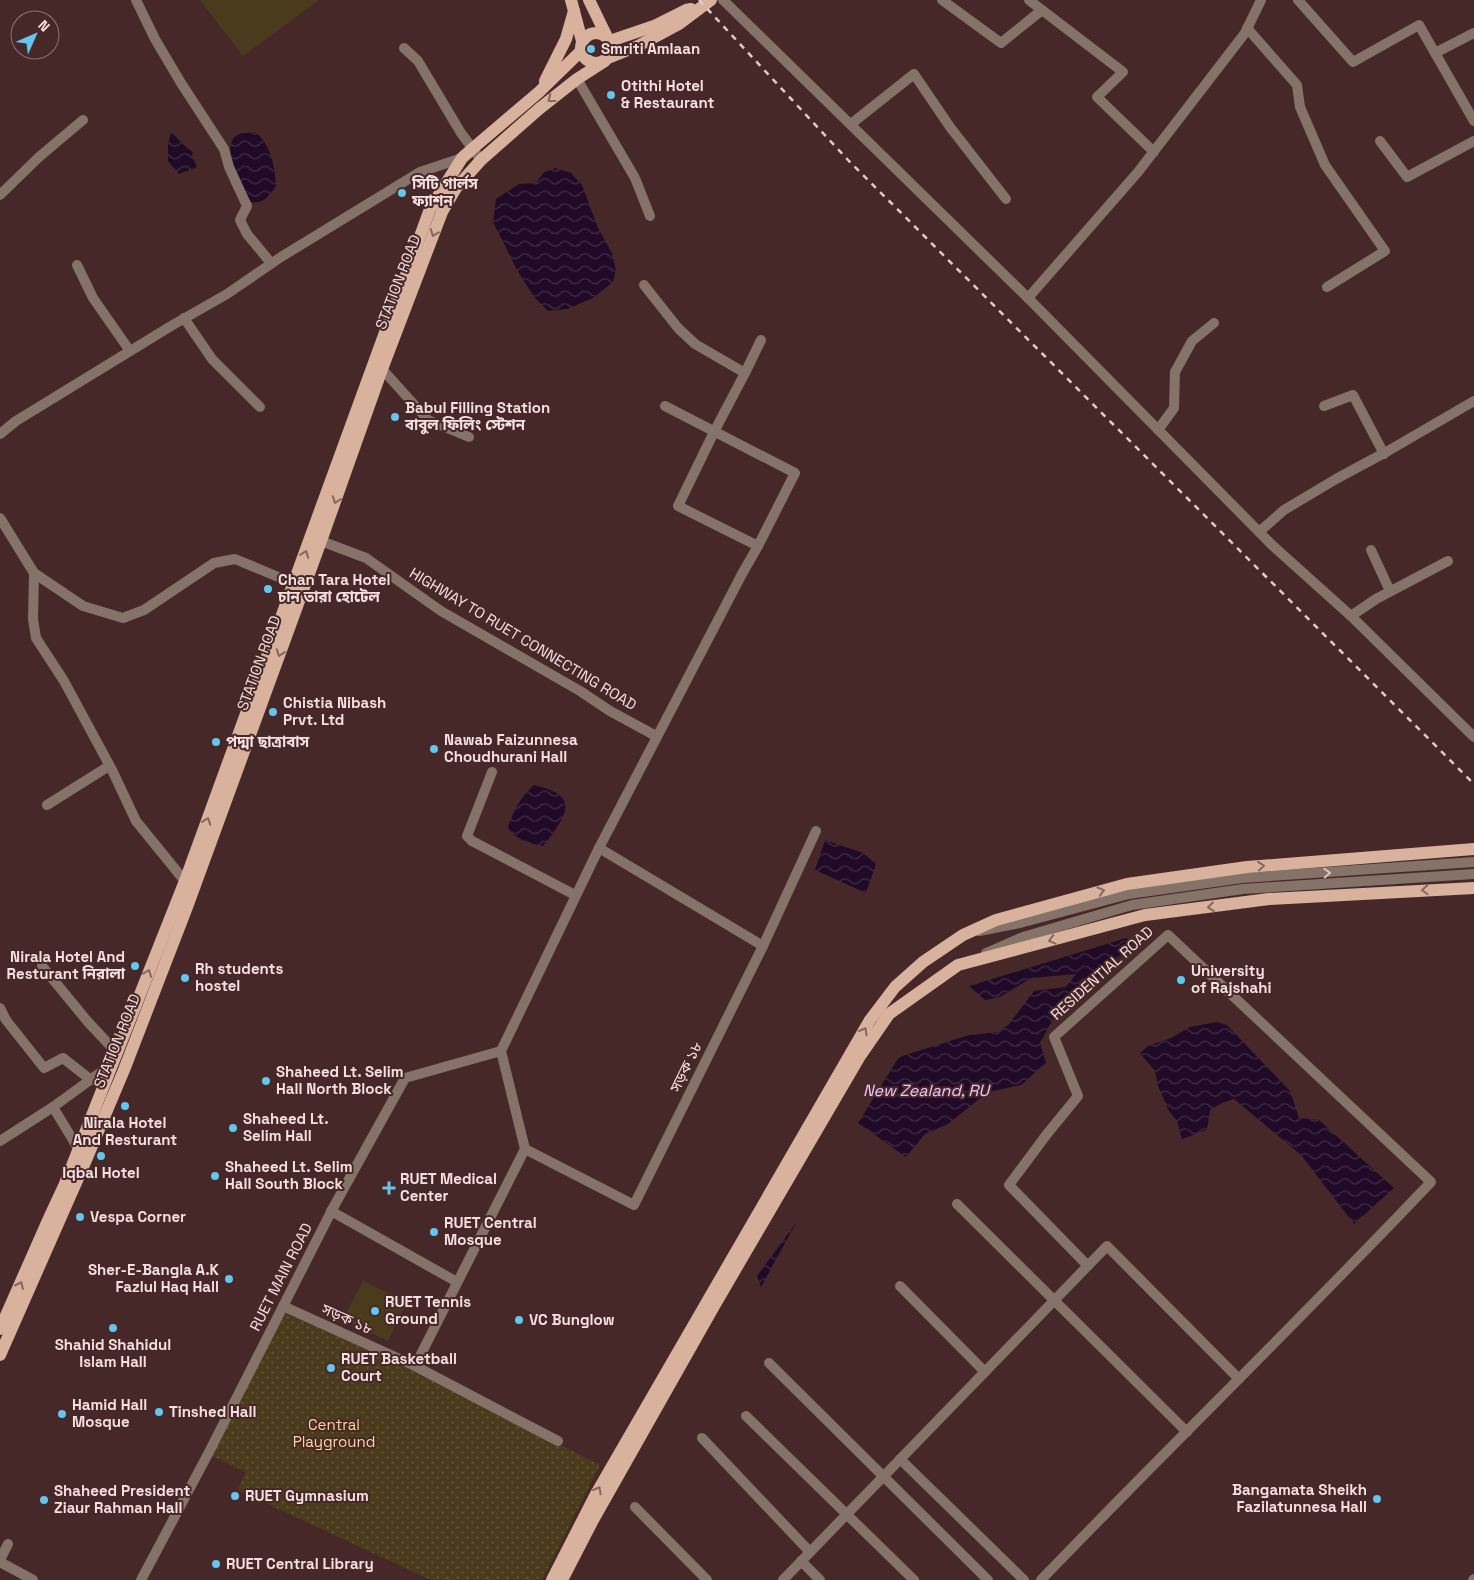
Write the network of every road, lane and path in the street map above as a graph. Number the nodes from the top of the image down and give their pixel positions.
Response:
1 (136, 0) edge
2 (589, 0) edge
3 (712, 0) edge
4 (723, 0) edge
5 (942, 0) edge
6 (1030, 0) edge
7 (1261, 0) edge
8 (1298, 0) edge
9 (573, 5) edge
10 (699, 8) junction
11 (1042, 10) junction
12 (1247, 28) junction
13 (1474, 32) edge
14 (608, 39) junction
15 (581, 46) junction
16 (404, 48) dead end
17 (1435, 53) junction
18 (607, 59) junction
19 (577, 79) junction
20 (539, 92) junction
21 (82, 120) dead end
22 (1474, 121) edge
23 (851, 124) junction
24 (1380, 141) dead end
25 (1474, 141) edge
26 (472, 148) junction
27 (1154, 152) junction
28 (462, 158) junction
29 (480, 160) junction
30 (0, 196) edge
31 (1006, 199) dead end
32 (650, 216) dead end
33 (271, 263) junction
34 (77, 265) dead end
35 (644, 285) dead end
36 (1327, 288) dead end
37 (1028, 298) junction
38 (184, 318) junction
39 (1214, 324) dead end
40 (761, 340) dead end
41 (130, 351) junction
42 (382, 369) junction
43 (745, 374) junction
44 (1474, 401) edge
45 (665, 406) dead end
46 (1324, 406) dead end
47 (260, 407) dead end
48 (1158, 430) junction
49 (714, 432) junction
50 (0, 434) edge
51 (469, 436) dead end
52 (1384, 454) junction
53 (0, 518) edge
54 (1259, 532) junction
55 (321, 542) junction
56 (758, 546) junction
57 (1371, 550) dead end
58 (1448, 561) dead end
59 (34, 573) junction
60 (295, 584) junction
61 (1390, 591) junction
62 (1351, 616) junction
63 (656, 736) junction
64 (1474, 738) edge
65 (109, 766) junction
66 (492, 772) dead end
67 (47, 805) dead end
68 (816, 831) dead end
69 (599, 848) junction
70 (1474, 849) edge
71 (1474, 862) edge
72 (1474, 874) edge
73 (189, 886) junction
74 (1474, 888) edge
75 (575, 895) junction
76 (963, 935) junction
77 (763, 946) junction
78 (958, 965) junction
79 (42, 966) dead end
80 (0, 1008) edge
81 (501, 1051) junction
82 (115, 1058) junction
83 (91, 1080) junction
84 (53, 1107) junction
85 (0, 1140) edge
86 (525, 1149) junction
87 (79, 1150) junction
88 (957, 1204) dead end
89 (331, 1211) junction
90 (1088, 1266) junction
91 (457, 1282) junction
92 (900, 1286) dead end
93 (1054, 1300) junction
94 (283, 1306) junction
95 (0, 1329) edge
96 (0, 1355) edge
97 (770, 1363) dead end
98 (414, 1366) junction
99 (984, 1372) junction
100 (1239, 1380) junction
101 (746, 1416) dead end
102 (1187, 1432) junction
103 (702, 1438) dead end
104 (558, 1440) dead end
105 (900, 1459) junction
106 (883, 1476) junction
107 (635, 1507) dead end
108 (847, 1514) junction
109 (8, 1544) dead end
110 (810, 1552) junction
111 (0, 1561) edge
112 (801, 1561) junction
113 (33, 1580) edge
114 (142, 1580) edge
115 (552, 1580) edge
116 (562, 1580) edge
117 (707, 1580) edge
118 (782, 1580) edge
119 (820, 1580) edge
120 (914, 1580) edge
121 (988, 1580) edge
122 (1024, 1580) edge
123 (1040, 1580) edge

1 - 33 street
2 - 14 main road
3 - 10 main road
4 - 23 street
5 - 11 street
6 - 11 street
7 - 12 street
8 - 17 street
9 - 15 main road
9 - 20 main road
10 - 14 main road
10 - 18 main road, STATION ROAD
11 - 27 street
12 - 27 street
12 - 36 street
13 - 17 street
14 - 15 main road
14 - 18 main road
15 - 18 main road
15 - 20 main road, STATION ROAD
16 - 26 street
17 - 22 street
18 - 19 main road, STATION ROAD
19 -> 29 main road, STATION ROAD
19 - 32 street
20 - 26 main road, STATION ROAD
21 - 30 street
23 - 31 street
23 - 37 street
24 - 25 street
26 - 28 main road, STATION ROAD
26 - 29 street
27 - 37 street
28 - 33 street
60 -> 28 main road, STATION ROAD
29 -> 42 main road, STATION ROAD
33 - 38 street
34 - 41 street
35 - 43 street
37 - 48 street
38 - 41 street
38 - 47 street
39 - 48 street
40 - 43 street
41 - 50 street
42 - 51 street
42 -> 55 main road, STATION ROAD
43 - 49 street
44 - 52 street
45 - 49 street
46 - 52 street
48 - 54 street
49 - 56 street
49 - 56 street
52 - 54 street
53 - 59 street
54 - 62 street
55 - 63 street, HIGHWAY TO RUET CONNECTING ROAD
55 -> 73 main road, STATION ROAD
56 - 63 street
57 - 61 street
58 - 61 street
59 - 60 street
59 - 65 street
73 -> 60 main road, STATION ROAD
61 - 62 street
62 - 64 street
63 - 69 street
65 - 67 street
65 - 73 street
66 - 75 street
68 - 77 street, সড়ক ১৮
69 - 75 street
69 - 77 street
76 -> 70 main road
76 -> 71 street
72 - 78 street
82 -> 73 main road, STATION ROAD
73 - 96 main road, STATION ROAD
74 -> 78 main road
75 - 81 street
115 -> 76 main road
77 - 86 street, সড়ক ১৮
78 - 116 main road
79 - 82 street
80 - 83 street
81 - 86 street
81 - 89 street, RUET MAIN ROAD
82 - 83 street
82 - 87 main road, STATION ROAD
83 - 84 street
84 - 85 street
84 - 87 street
86 - 91 street
95 -> 87 main road, STATION ROAD
88 - 93 street
89 - 91 street
89 - 94 street, RUET MAIN ROAD
90 - 93 street
90 - 100 street
90 - 100 street, RESIDENTIAL ROAD
91 - 98 street
92 - 99 street
93 - 99 street
93 - 102 street
94 - 98 street, সড়ক ১৮
94 - 114 street, RUET MAIN ROAD
97 - 106 street
98 - 104 street, সড়ক ১৮
99 - 105 street
100 - 102 street
101 - 108 street
102 - 123 street
103 - 110 street
105 - 106 street
105 - 122 street
106 - 108 street
106 - 121 street
107 - 117 street
108 - 110 street
108 - 120 street
109 - 111 street
110 - 112 street
111 - 113 street
112 - 118 street
112 - 119 street

